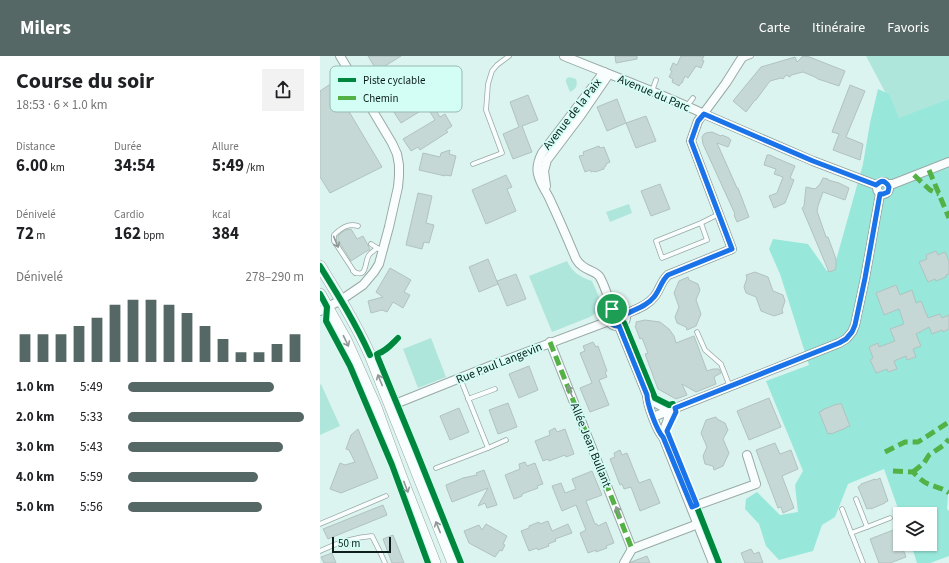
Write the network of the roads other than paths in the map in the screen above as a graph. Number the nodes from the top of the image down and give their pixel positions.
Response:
1 (340, 56) edge
2 (509, 56) edge
3 (564, 56) edge
4 (751, 56) edge
5 (742, 58) edge
6 (346, 66) edge
7 (607, 73) junction
8 (656, 80) dead end
9 (652, 91) junction
10 (693, 98) dead end
11 (687, 106) junction
12 (373, 112) edge
13 (704, 114) junction
14 (949, 162) edge
15 (473, 164) dead end
16 (888, 184) junction
17 (876, 185) junction
18 (880, 194) junction
19 (719, 214) junction
20 (701, 223) junction
21 (358, 226) dead end
22 (371, 244) dead end
23 (380, 249) junction
24 (320, 266) edge
25 (350, 269) dead end
26 (355, 273) junction
27 (320, 294) edge
28 (341, 300) junction
29 (324, 309) edge
30 (612, 309) junction
31 (626, 314) junction
32 (609, 320) junction
33 (619, 326) junction
34 (697, 332) dead end
35 (550, 342) junction
36 (460, 378) junction
37 (730, 387) junction
38 (495, 389) dead end
39 (647, 395) junction
40 (468, 399) junction
41 (390, 406) junction
42 (667, 411) junction
43 (653, 417) junction
44 (663, 437) junction
45 (506, 440) dead end
46 (488, 448) junction
47 (746, 455) dead end
48 (436, 468) dead end
49 (386, 496) dead end
50 (856, 499) dead end
51 (692, 507) junction
52 (842, 509) dead end
53 (890, 518) dead end
54 (320, 524) edge
55 (698, 524) junction
56 (867, 527) junction
57 (851, 533) junction
58 (632, 549) junction
59 (320, 551) edge
60 (385, 563) edge
61 (435, 563) edge
62 (453, 563) edge
63 (624, 563) edge
64 (713, 563) edge
65 (863, 563) edge

1 - 6 street
2 - 15 lane
3 - 7 street, Avenue du Parc
4 - 5 lane
5 - 13 street
7 - 9 street, Avenue du Parc
7 - 30 street, Avenue de la Paix
8 - 9 lane
9 - 11 street, Avenue du Parc
10 - 11 lane
11 - 13 street, Avenue du Parc
12 - 23 street
13 - 17 street, Avenue du Parc
13 - 19 street
14 - 16 street
16 - 17 street
16 - 18 street
17 - 18 street
18 - 37 street
19 - 20 lane
19 - 31 street
20 - 20 lane
21 -> 26 lane
22 - 23 lane
23 - 26 lane
23 - 28 street
24 - 28 main road
25 - 26 lane
27 - 29 main road
28 - 29 street
41 -> 28 main road
29 -> 61 main road
30 - 31 street
30 - 32 street
31 - 33 street
32 - 33 street
32 - 35 street, Rue Paul Langevin
33 - 39 street
34 - 37 lane
35 - 36 street, Rue Paul Langevin
58 -> 35 street, Allée Jean Bullant
36 - 40 lane
36 - 41 street, Rue Paul Langevin
37 - 42 street
38 - 40 lane
39 - 42 street
39 - 43 street
40 - 46 lane
62 -> 41 main road
42 - 43 street
42 - 44 street
43 - 44 street
44 - 51 street
45 - 46 lane
46 - 48 lane
47 - 51 street
49 - 54 lane
50 - 56 lane
51 - 55 street
52 - 57 lane
53 - 56 lane
55 - 58 street
55 - 64 street
56 - 57 lane
57 - 65 lane
58 - 63 street
59 - 60 lane

